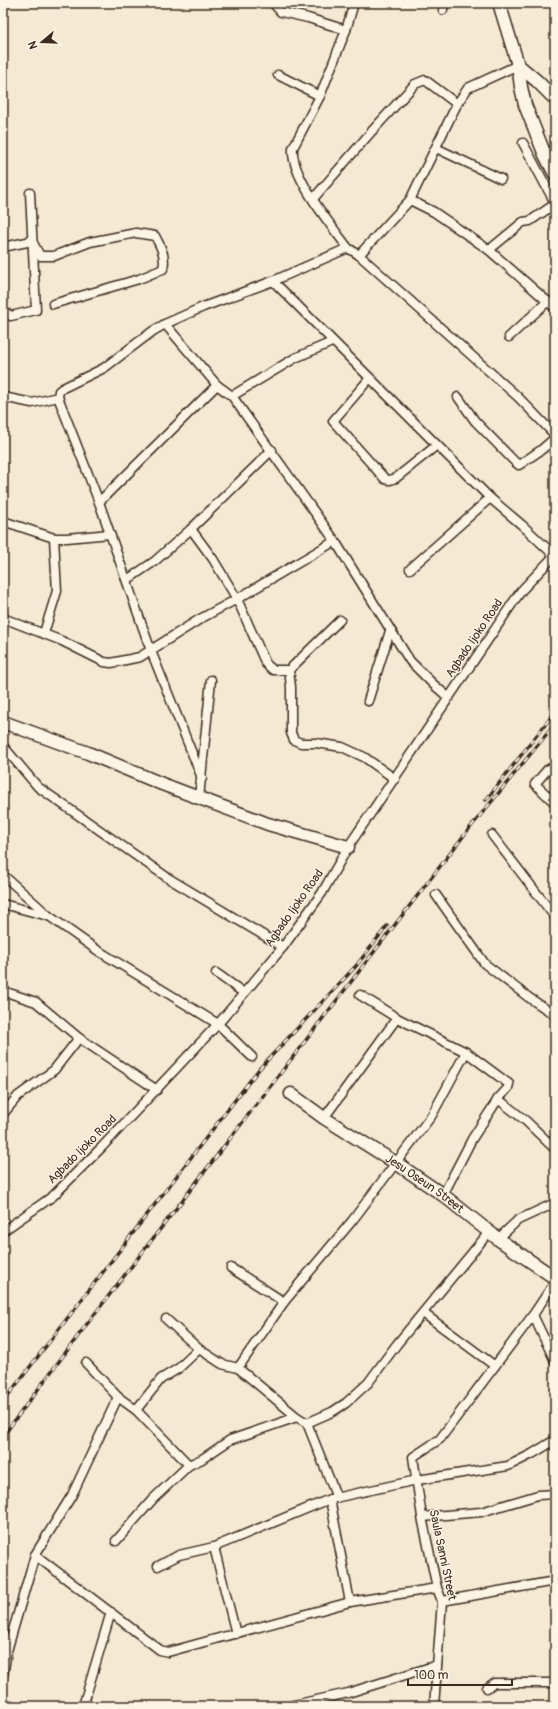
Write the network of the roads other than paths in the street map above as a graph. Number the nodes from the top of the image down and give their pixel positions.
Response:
1 (273, 3) edge
2 (354, 3) edge
3 (498, 3) edge
4 (346, 30) junction
5 (518, 65) junction
6 (278, 75) dead end
7 (320, 96) junction
8 (555, 99) edge
9 (458, 104) junction
10 (523, 143) dead end
11 (436, 148) junction
12 (555, 174) edge
13 (501, 179) dead end
14 (30, 193) dead end
15 (313, 198) junction
16 (410, 200) junction
17 (555, 203) edge
18 (32, 241) junction
19 (3, 247) edge
20 (348, 248) junction
21 (489, 250) junction
22 (359, 255) junction
23 (273, 281) junction
24 (548, 302) junction
25 (54, 304) dead end
26 (555, 308) edge
27 (3, 311) edge
28 (165, 324) junction
29 (509, 337) dead end
30 (332, 342) junction
31 (370, 378) junction
32 (218, 385) junction
33 (232, 396) junction
34 (3, 397) edge
35 (58, 397) junction
36 (458, 397) dead end
37 (555, 435) edge
38 (555, 438) edge
39 (437, 445) junction
40 (272, 450) junction
41 (490, 498) junction
42 (99, 502) junction
43 (3, 521) edge
44 (191, 529) junction
45 (110, 534) junction
46 (54, 538) junction
47 (336, 541) junction
48 (555, 556) edge
49 (410, 569) dead end
50 (127, 580) junction
51 (237, 599) junction
52 (3, 618) edge
53 (340, 620) dead end
54 (390, 631) junction
55 (44, 634) junction
56 (151, 651) junction
57 (289, 670) junction
58 (211, 680) dead end
59 (448, 697) junction
60 (368, 701) dead end
61 (3, 722) edge
62 (3, 746) edge
63 (555, 766) edge
64 (202, 778) junction
65 (395, 779) junction
66 (199, 798) junction
67 (555, 803) edge
68 (492, 835) dead end
69 (348, 847) junction
70 (3, 875) edge
71 (436, 895) dead end
72 (3, 904) edge
73 (49, 916) junction
74 (555, 917) edge
75 (283, 947) junction
76 (216, 973) dead end
77 (3, 991) edge
78 (244, 993) junction
79 (360, 995) dead end
80 (555, 1015) edge
81 (397, 1018) junction
82 (218, 1024) junction
83 (79, 1038) junction
84 (466, 1052) junction
85 (252, 1057) dead end
86 (157, 1090) junction
87 (291, 1094) dead end
88 (498, 1099) junction
89 (3, 1114) edge
90 (324, 1118) junction
91 (555, 1149) edge
92 (396, 1163) junction
93 (443, 1195) junction
94 (555, 1203) edge
95 (3, 1231) edge
96 (494, 1235) junction
97 (231, 1268) dead end
98 (555, 1278) edge
99 (555, 1282) edge
100 (284, 1302) junction
101 (423, 1313) junction
102 (533, 1315) junction
103 (166, 1319) dead end
104 (199, 1349) junction
105 (555, 1361) edge
106 (86, 1363) dead end
107 (495, 1366) junction
108 (238, 1368) junction
109 (118, 1397) junction
110 (136, 1410) junction
111 (297, 1417) junction
112 (307, 1423) junction
113 (555, 1440) edge
114 (189, 1465) junction
115 (417, 1480) junction
116 (555, 1494) edge
117 (333, 1499) junction
118 (422, 1517) junction
119 (116, 1541) dead end
120 (214, 1546) junction
121 (35, 1555) junction
122 (158, 1566) dead end
123 (555, 1581) edge
124 (437, 1588) junction
125 (442, 1601) junction
126 (350, 1602) junction
127 (111, 1612) junction
128 (236, 1634) junction
129 (437, 1665) junction
130 (3, 1676) edge
131 (555, 1683) edge
132 (487, 1688) dead end
133 (83, 1706) edge
134 (288, 1706) edge
135 (434, 1706) edge

1 - 4 street
2 - 4 street
3 - 5 main road
4 - 7 street
5 - 8 main road
5 - 9 street
5 - 12 main road
6 - 7 street
7 - 15 street
9 - 11 street
9 - 15 street
10 - 17 street
11 - 13 street
11 - 16 street
14 - 18 street
15 - 20 street
16 - 21 street
16 - 22 street
17 - 21 street
18 - 19 street
18 - 25 street
18 - 27 street
20 - 22 street
20 - 23 street
21 - 24 street
22 - 37 street
23 - 28 street
23 - 30 street
24 - 26 street
24 - 29 street
28 - 32 street
28 - 35 street
30 - 31 street
30 - 33 street
31 - 39 street
31 - 39 street
32 - 33 street
32 - 42 street
33 - 40 street
34 - 35 street
35 - 42 street
36 - 38 street
39 - 41 street
40 - 44 street
40 - 47 street
41 - 48 street
41 - 49 street
42 - 45 street
43 - 46 street
44 - 50 street
44 - 51 street
45 - 46 street
45 - 50 street
46 - 55 street
47 - 51 street
47 - 54 street
48 - 59 street, Agbado Ijoko Road
50 - 56 street
51 - 56 street
51 - 57 street
52 - 55 street
53 - 57 street
54 - 59 street
54 - 60 street
55 - 56 street
56 - 64 street
57 - 65 street
58 - 64 street
59 - 65 street, Agbado Ijoko Road
61 - 66 main road
62 - 75 street
63 - 67 street
64 - 66 street
65 - 69 street, Agbado Ijoko Road
66 - 69 main road
68 - 74 street
69 - 75 street, Agbado Ijoko Road
70 - 73 street
71 - 80 street
72 - 73 street
73 - 82 street
75 - 78 street, Agbado Ijoko Road
76 - 78 street
77 - 83 street
78 - 82 street, Agbado Ijoko Road
79 - 81 street
81 - 84 street
81 - 90 street
82 - 85 street
82 - 86 street, Agbado Ijoko Road
83 - 86 street
83 - 89 street
84 - 88 street
84 - 92 street
86 - 95 street, Agbado Ijoko Road
87 - 90 main road, Jesu Oseun Street
88 - 91 street
88 - 93 street
90 - 92 main road, Jesu Oseun Street
92 - 93 main road, Jesu Oseun Street
92 - 100 street
93 - 96 main road, Jesu Oseun Street
94 - 96 street
96 - 98 main road, Jesu Oseun Street
96 - 101 street
97 - 100 street
99 - 102 street
100 - 108 street
101 - 107 street
101 - 112 street
102 - 105 street
102 - 107 street
103 - 104 street
104 - 108 street
104 - 110 street
106 - 109 street
107 - 115 street, Saula Sanni Street
108 - 111 street
109 - 110 street
109 - 121 street
110 - 114 street
111 - 112 street
111 - 114 street
112 - 117 street
113 - 115 street
114 - 119 street
115 - 117 street
115 - 118 street, Saula Sanni Street
116 - 118 street
117 - 120 street
117 - 126 street
118 - 124 street, Saula Sanni Street
120 - 122 street
120 - 128 street
121 - 127 street
121 - 130 street
123 - 125 street
124 - 125 street, Saula Sanni Street
124 - 126 street
125 - 129 street, Saula Sanni Street
126 - 128 street
127 - 128 street
127 - 133 street
129 - 134 street
129 - 135 street, Saula Sanni Street
131 - 132 street

